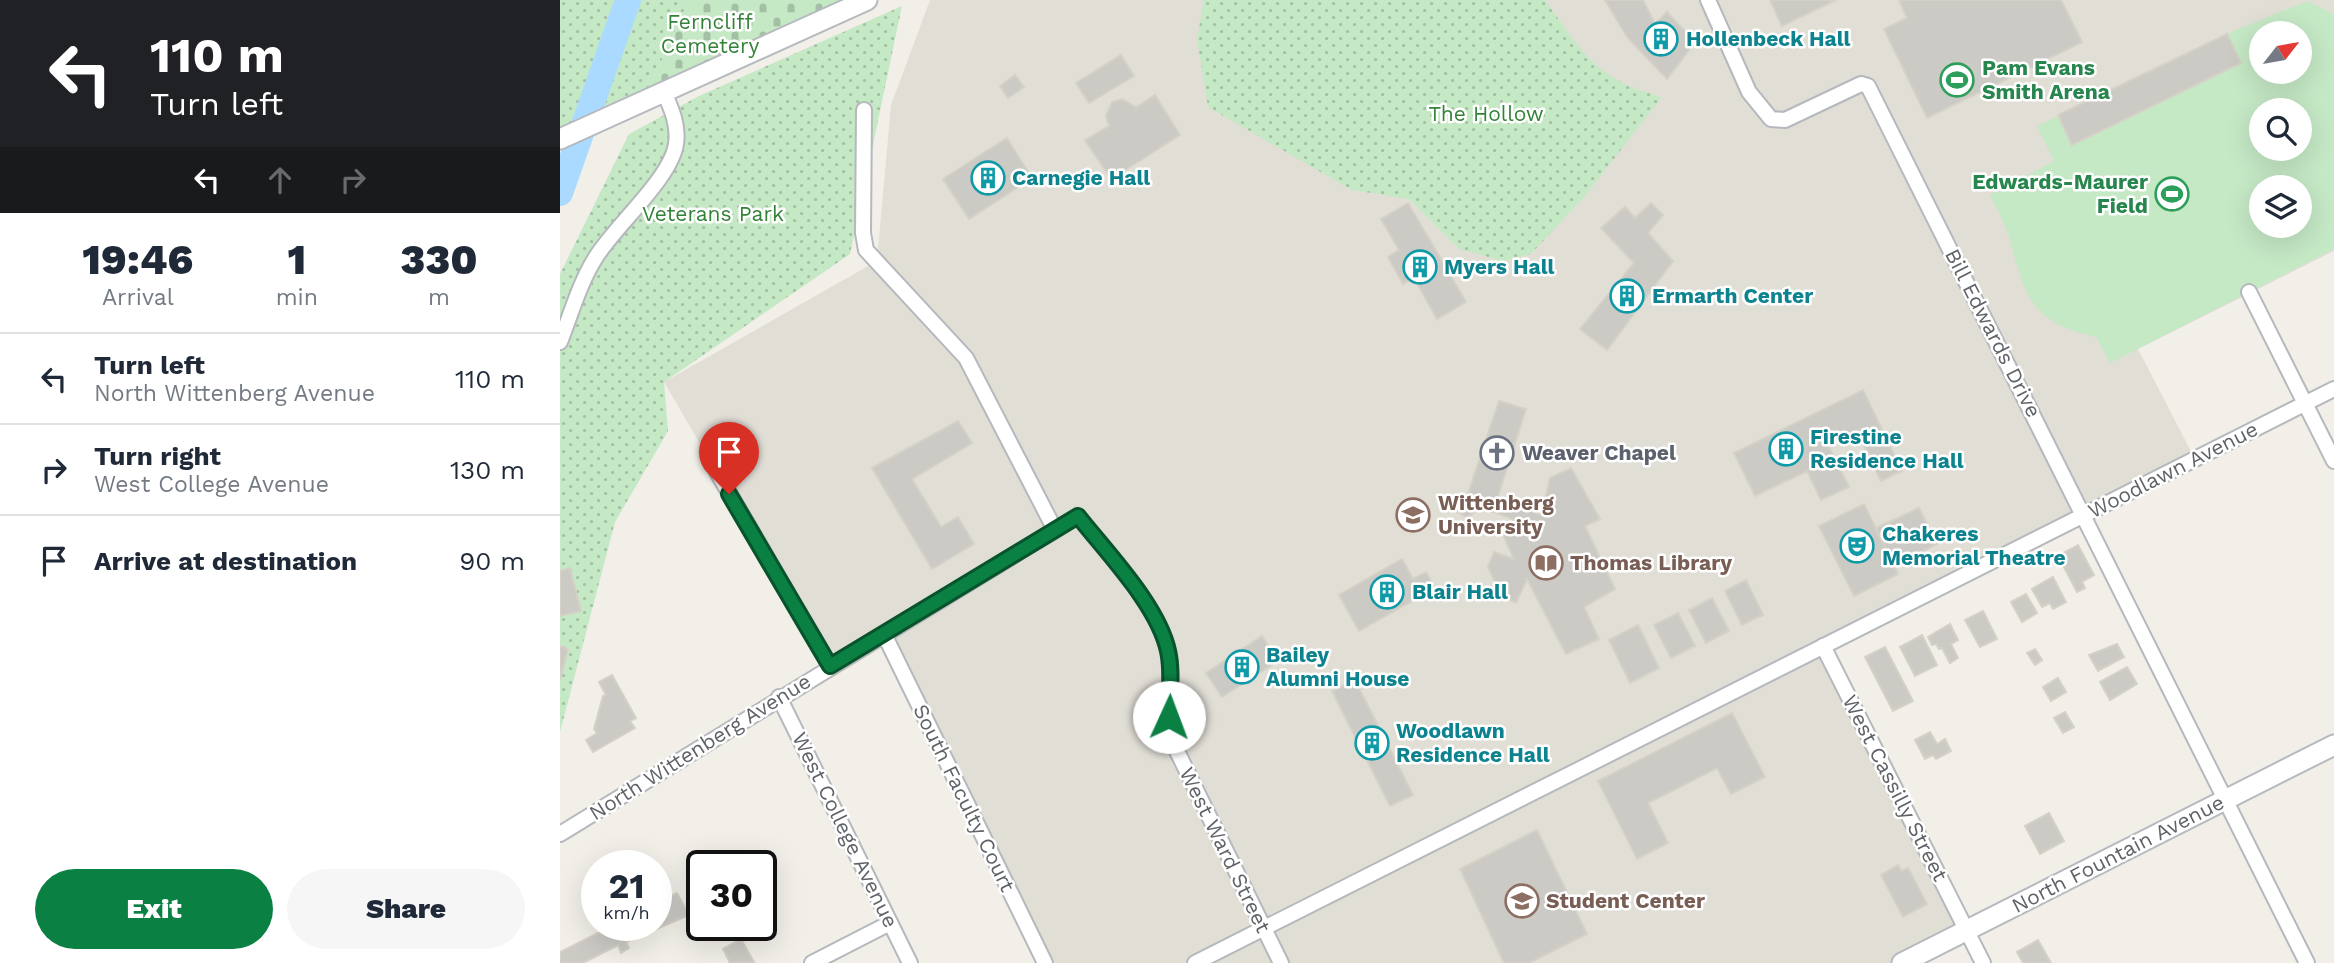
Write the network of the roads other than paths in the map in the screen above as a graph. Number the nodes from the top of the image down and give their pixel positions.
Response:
1 (867, 0) edge
2 (1708, 0) edge
3 (664, 92) junction
4 (864, 110) dead end
5 (560, 139) edge
6 (2249, 292) dead end
7 (560, 342) edge
8 (2334, 389) edge
9 (2305, 403) junction
10 (2334, 461) edge
11 (717, 472) dead end
12 (2084, 515) junction
13 (1055, 530) junction
14 (884, 634) junction
15 (1823, 646) junction
16 (830, 666) junction
17 (779, 697) junction
18 (2334, 744) edge
19 (2225, 799) junction
20 (560, 834) edge
21 (890, 923) junction
22 (1264, 929) junction
23 (1967, 931) junction
24 (812, 963) edge
25 (910, 963) edge
26 (1045, 963) edge
27 (1195, 963) edge
28 (1280, 963) edge
29 (1902, 963) edge
30 (1983, 963) edge
31 (2307, 963) edge

1 - 3 street
2 - 12 street, Bill Edwards Drive
3 - 5 street
3 - 7 street
4 - 13 street
6 - 9 street
8 - 9 street, Woodlawn Avenue
9 - 10 street
9 - 12 street, Woodlawn Avenue
11 - 16 street
12 - 15 street, Woodlawn Avenue
12 - 19 street, Bill Edwards Drive
13 - 14 street, North Wittenberg Avenue
13 - 22 street, West Ward Street
14 - 16 street, North Wittenberg Avenue
14 - 26 street, South Faculty Court
15 - 22 street, Woodlawn Avenue
15 - 23 street, West Cassilly Street
16 - 17 street, North Wittenberg Avenue
17 - 20 street, North Wittenberg Avenue
17 - 21 street, West College Avenue
18 - 19 street, North Fountain Avenue
19 - 23 street, North Fountain Avenue
19 - 31 street, Bill Edwards Drive
21 - 24 street
21 - 25 street, West College Avenue
22 - 27 street
22 - 28 street, West Ward Street
23 - 29 street, North Fountain Avenue
23 - 30 street, West Cassilly Street

